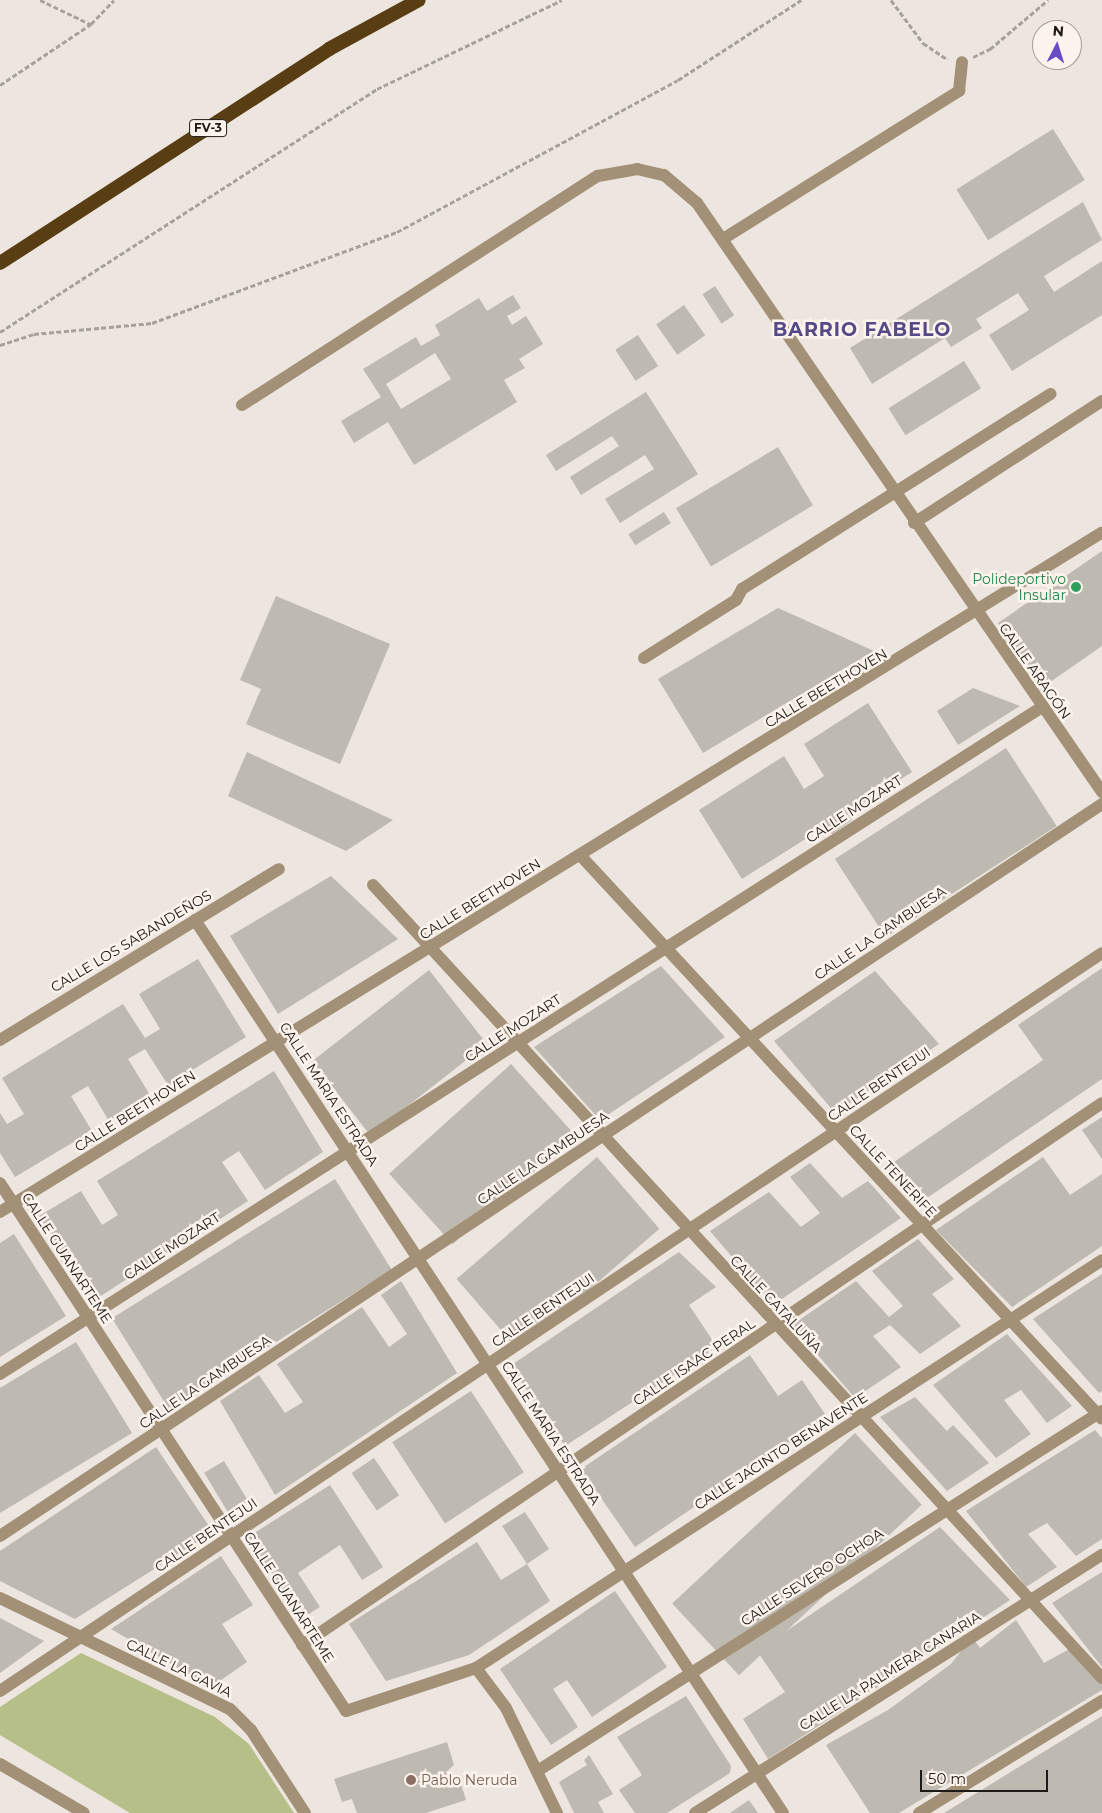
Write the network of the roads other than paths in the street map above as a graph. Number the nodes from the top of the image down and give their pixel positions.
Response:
1 (420, 0) edge
2 (962, 62) road end
3 (723, 240) junction
4 (0, 263) edge
5 (1050, 394) dead end
6 (1102, 402) edge
7 (242, 405) dead end
8 (893, 493) junction
9 (914, 523) junction
10 (1101, 533) edge
11 (977, 613) junction
12 (644, 658) dead end
13 (1042, 707) junction
14 (1102, 792) edge
15 (1102, 804) edge
16 (580, 855) junction
17 (278, 870) dead end
18 (373, 884) dead end
19 (195, 920) junction
20 (431, 947) junction
21 (666, 948) junction
22 (1102, 953) edge
23 (749, 1038) junction
24 (0, 1040) edge
25 (276, 1041) junction
26 (516, 1044) junction
27 (1102, 1103) edge
28 (836, 1132) junction
29 (602, 1136) junction
30 (348, 1151) junction
31 (0, 1183) edge
32 (14, 1203) junction
33 (0, 1212) edge
34 (922, 1225) junction
35 (688, 1230) junction
36 (419, 1258) junction
37 (1102, 1260) edge
38 (88, 1317) junction
39 (1010, 1320) junction
40 (775, 1324) junction
41 (488, 1364) junction
42 (0, 1374) edge
43 (1100, 1415) edge
44 (861, 1417) junction
45 (162, 1428) junction
46 (559, 1471) junction
47 (946, 1509) junction
48 (0, 1536) edge
49 (231, 1536) junction
50 (1102, 1555) edge
51 (624, 1571) junction
52 (0, 1598) edge
53 (1030, 1600) junction
54 (81, 1637) junction
55 (302, 1645) junction
56 (476, 1668) junction
57 (688, 1674) junction
58 (1102, 1678) edge
59 (0, 1691) edge
60 (1102, 1701) edge
61 (0, 1764) edge
62 (539, 1770) junction
63 (756, 1774) junction
64 (84, 1813) edge
65 (305, 1813) edge
66 (557, 1813) edge
67 (695, 1813) edge
68 (783, 1813) edge
69 (919, 1813) edge

1 - 4 highway, FV-3
2 - 3 street
3 - 7 street, CALLE ARAGÓN
3 - 8 street, CALLE ARAGÓN
5 - 8 street
6 - 9 street
8 - 9 street, CALLE ARAGÓN
8 - 12 street
9 - 11 street, CALLE ARAGÓN
10 - 11 street
11 - 13 street, CALLE ARAGÓN
11 - 16 street, CALLE BEETHOVEN
13 - 14 street, CALLE ARAGÓN
13 - 21 street, CALLE MOZART
15 - 23 street, CALLE LA GAMBUESA
16 - 20 street, CALLE BEETHOVEN
16 - 21 street, CALLE TENERIFE
17 - 19 street, CALLE LOS SABANDEÑOS
18 - 20 street, CALLE CATALUÑA
19 - 24 street, CALLE LOS SABANDEÑOS
19 - 25 street, CALLE MARIA ESTRADA
20 - 25 street, CALLE BEETHOVEN
20 - 26 street, CALLE CATALUÑA
21 - 23 street, CALLE TENERIFE
21 - 26 street, CALLE MOZART
22 - 28 street, CALLE BENTEJUI
23 - 28 street, CALLE TENERIFE
23 - 29 street, CALLE LA GAMBUESA
25 - 30 street, CALLE MARIA ESTRADA
25 - 32 street, CALLE BEETHOVEN
26 - 29 street, CALLE CATALUÑA
26 - 30 street, CALLE MOZART
27 - 34 street, CALLE ISAAC PERAL
28 - 34 street, CALLE TENERIFE
28 - 35 street, CALLE BENTEJUI
29 - 35 street, CALLE CATALUÑA
29 - 36 street, CALLE LA GAMBUESA
30 - 36 street, CALLE MARIA ESTRADA
30 - 38 street, CALLE MOZART
31 - 32 street, CALLE GUANARTEME
32 - 33 street, CALLE BEETHOVEN
32 - 38 street, CALLE GUANARTEME
34 - 39 street, CALLE TENERIFE
34 - 40 street, CALLE ISAAC PERAL
35 - 40 street, CALLE CATALUÑA
35 - 41 street, CALLE BENTEJUI
36 - 41 street, CALLE MARIA ESTRADA
36 - 45 street, CALLE LA GAMBUESA
37 - 39 street, CALLE JACINTO BENAVENTE
38 - 42 street, CALLE MOZART
38 - 45 street, CALLE GUANARTEME
39 - 43 street, CALLE TENERIFE
39 - 44 street, CALLE JACINTO BENAVENTE
40 - 44 street, CALLE CATALUÑA
40 - 46 street, CALLE ISAAC PERAL
41 - 46 street, CALLE MARIA ESTRADA
41 - 49 street, CALLE BENTEJUI
43 - 47 street, CALLE SEVERO OCHOA
44 - 47 street, CALLE CATALUÑA
44 - 51 street, CALLE JACINTO BENAVENTE
45 - 48 street, CALLE LA GAMBUESA
45 - 49 street, CALLE GUANARTEME
46 - 51 street, CALLE MARIA ESTRADA
46 - 55 street, CALLE ISAAC PERAL
47 - 53 street, CALLE CATALUÑA
47 - 57 street, CALLE SEVERO OCHOA
49 - 54 street, CALLE BENTEJUI
49 - 55 street, CALLE GUANARTEME
50 - 53 street, CALLE LA PALMERA CANARIA
51 - 56 street, CALLE JACINTO BENAVENTE
51 - 57 street, CALLE MARIA ESTRADA
52 - 54 street, CALLE LA GAVIA
53 - 58 street, CALLE CATALUÑA
53 - 63 street, CALLE LA PALMERA CANARIA
54 - 59 street, CALLE BENTEJUI
54 - 65 street, CALLE LA GAVIA
55 - 56 street, CALLE GUANARTEME
56 - 62 street
57 - 62 street, CALLE SEVERO OCHOA
57 - 63 street, CALLE MARIA ESTRADA
60 - 69 street
61 - 64 street
62 - 66 street
63 - 67 street, CALLE LA PALMERA CANARIA
63 - 68 street, CALLE MARIA ESTRADA

